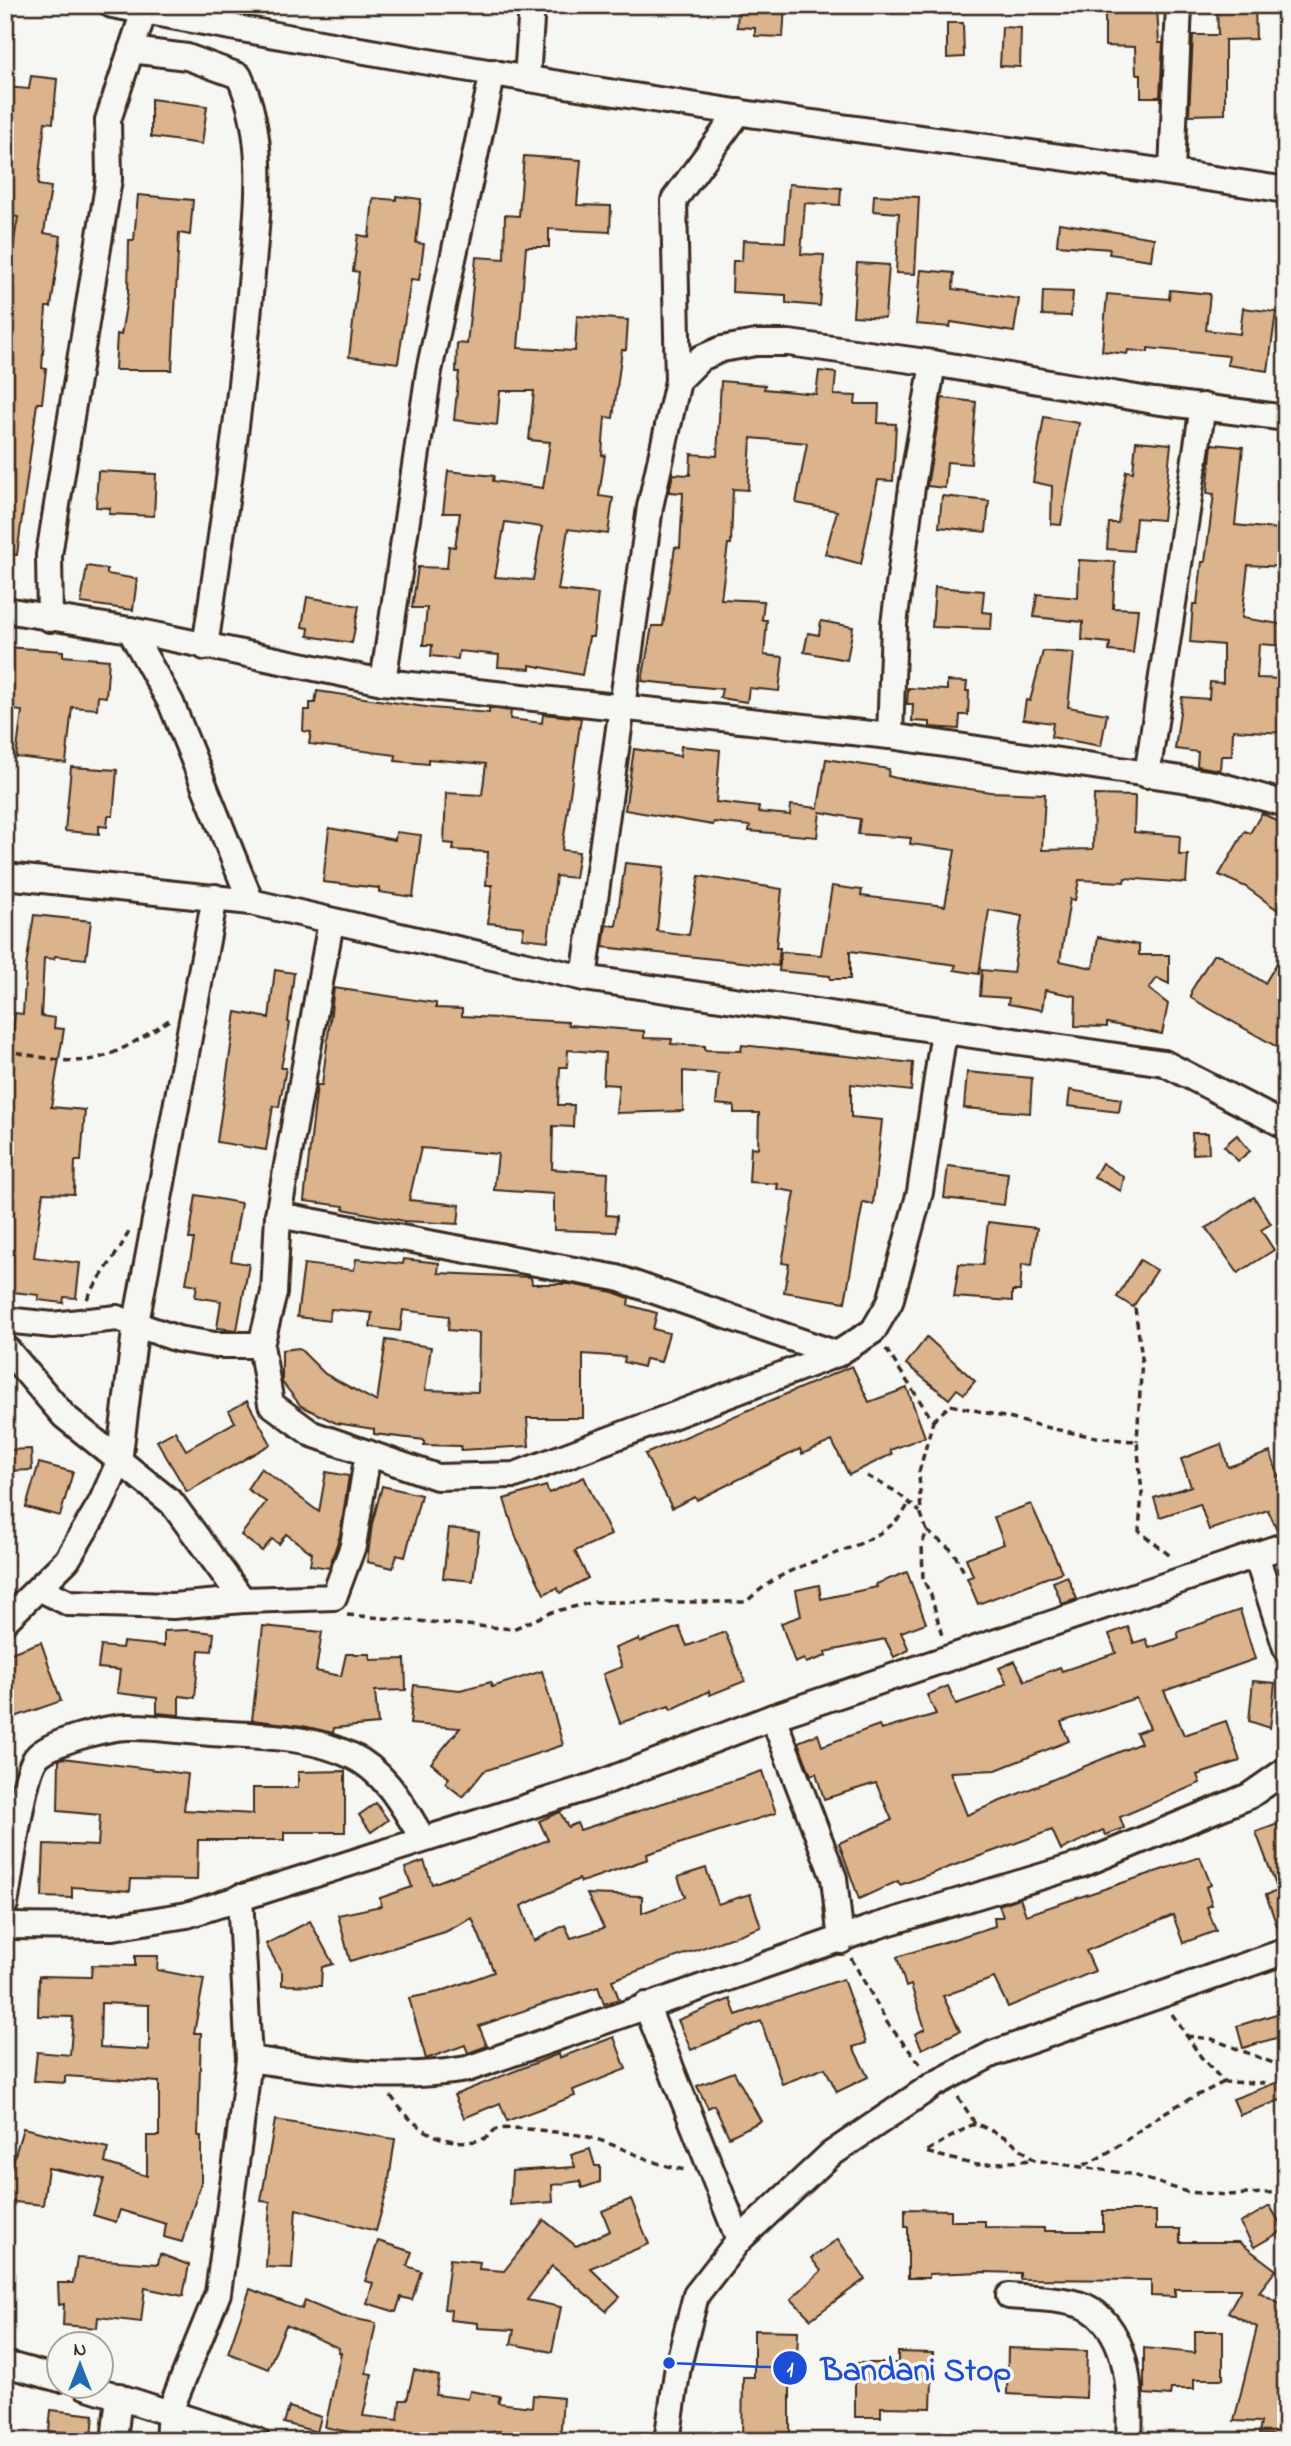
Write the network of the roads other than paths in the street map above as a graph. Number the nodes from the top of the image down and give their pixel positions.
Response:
1 (112, 5) edge
2 (532, 5) edge
3 (1179, 5) edge
4 (145, 8) edge
5 (131, 50) junction
6 (493, 72) junction
7 (527, 79) junction
8 (739, 112) junction
9 (1172, 171) junction
10 (1286, 190) edge
11 (933, 363) junction
12 (678, 381) junction
13 (1203, 406) junction
14 (1286, 418) edge
15 (5, 610) edge
16 (51, 619) junction
17 (130, 630) junction
18 (205, 647) junction
19 (383, 682) junction
20 (622, 706) junction
21 (890, 736) junction
22 (1147, 775) junction
23 (1286, 804) edge
24 (5, 876) edge
25 (215, 897) junction
26 (251, 902) junction
27 (331, 922) junction
28 (584, 978) junction
29 (944, 1031) junction
30 (1286, 1126) edge
31 (278, 1215) junction
32 (5, 1320) edge
33 (136, 1323) junction
34 (261, 1345) junction
35 (5, 1347) edge
36 (837, 1354) junction
37 (368, 1453) junction
38 (119, 1462) junction
39 (1286, 1545) edge
40 (1256, 1555) junction
41 (39, 1588) junction
42 (243, 1600) junction
43 (5, 1621) edge
44 (1286, 1648) edge
45 (773, 1717) junction
46 (1286, 1770) edge
47 (424, 1839) junction
48 (240, 1897) junction
49 (5, 1904) edge
50 (5, 1926) edge
51 (841, 1941) junction
52 (1286, 1951) edge
53 (646, 2005) junction
54 (249, 2059) junction
55 (738, 2240) junction
56 (1009, 2296) dead end
57 (5, 2364) edge
58 (46, 2375) edge
59 (116, 2395) edge
60 (119, 2396) junction
61 (170, 2412) junction
62 (114, 2441) edge
63 (169, 2441) edge
64 (257, 2441) edge
65 (667, 2441) edge
66 (1129, 2441) edge

1 - 4 street
2 - 7 street
3 - 9 street
4 - 5 street
4 - 6 street
5 - 16 street
5 - 18 street
6 - 7 street
6 - 19 street
7 - 8 street
8 - 9 street
8 - 12 street
9 - 10 street
11 - 12 street
11 - 13 street
11 - 21 street
12 - 20 street
13 - 14 street
13 - 22 street
15 - 16 street
16 - 17 street
17 - 18 street
17 - 26 street
18 - 19 street
19 - 20 street
20 - 21 street
20 - 28 street
21 - 22 street
22 - 23 street
24 - 25 street
25 - 26 street
25 - 33 street
26 - 27 street
27 - 28 street
27 - 31 street
28 - 29 street
29 - 30 street
29 - 36 street
31 - 34 street
31 - 36 street
32 - 33 street
33 - 34 street
33 - 38 street
34 - 37 street
35 - 38 street
36 - 37 street
37 - 42 street
38 - 41 street
38 - 42 street
39 - 40 street
40 - 44 street
40 - 45 street
41 - 42 street
41 - 43 street
45 - 47 street
45 - 51 street
46 - 51 street
47 - 48 street
47 - 49 street
48 - 50 street
48 - 54 street
51 - 53 street
52 - 55 street
53 - 54 street
53 - 55 street
54 - 61 street
55 - 65 street
56 - 66 street
57 - 58 street
59 - 60 street
60 - 61 street
60 - 62 street
61 - 63 street
61 - 64 street

